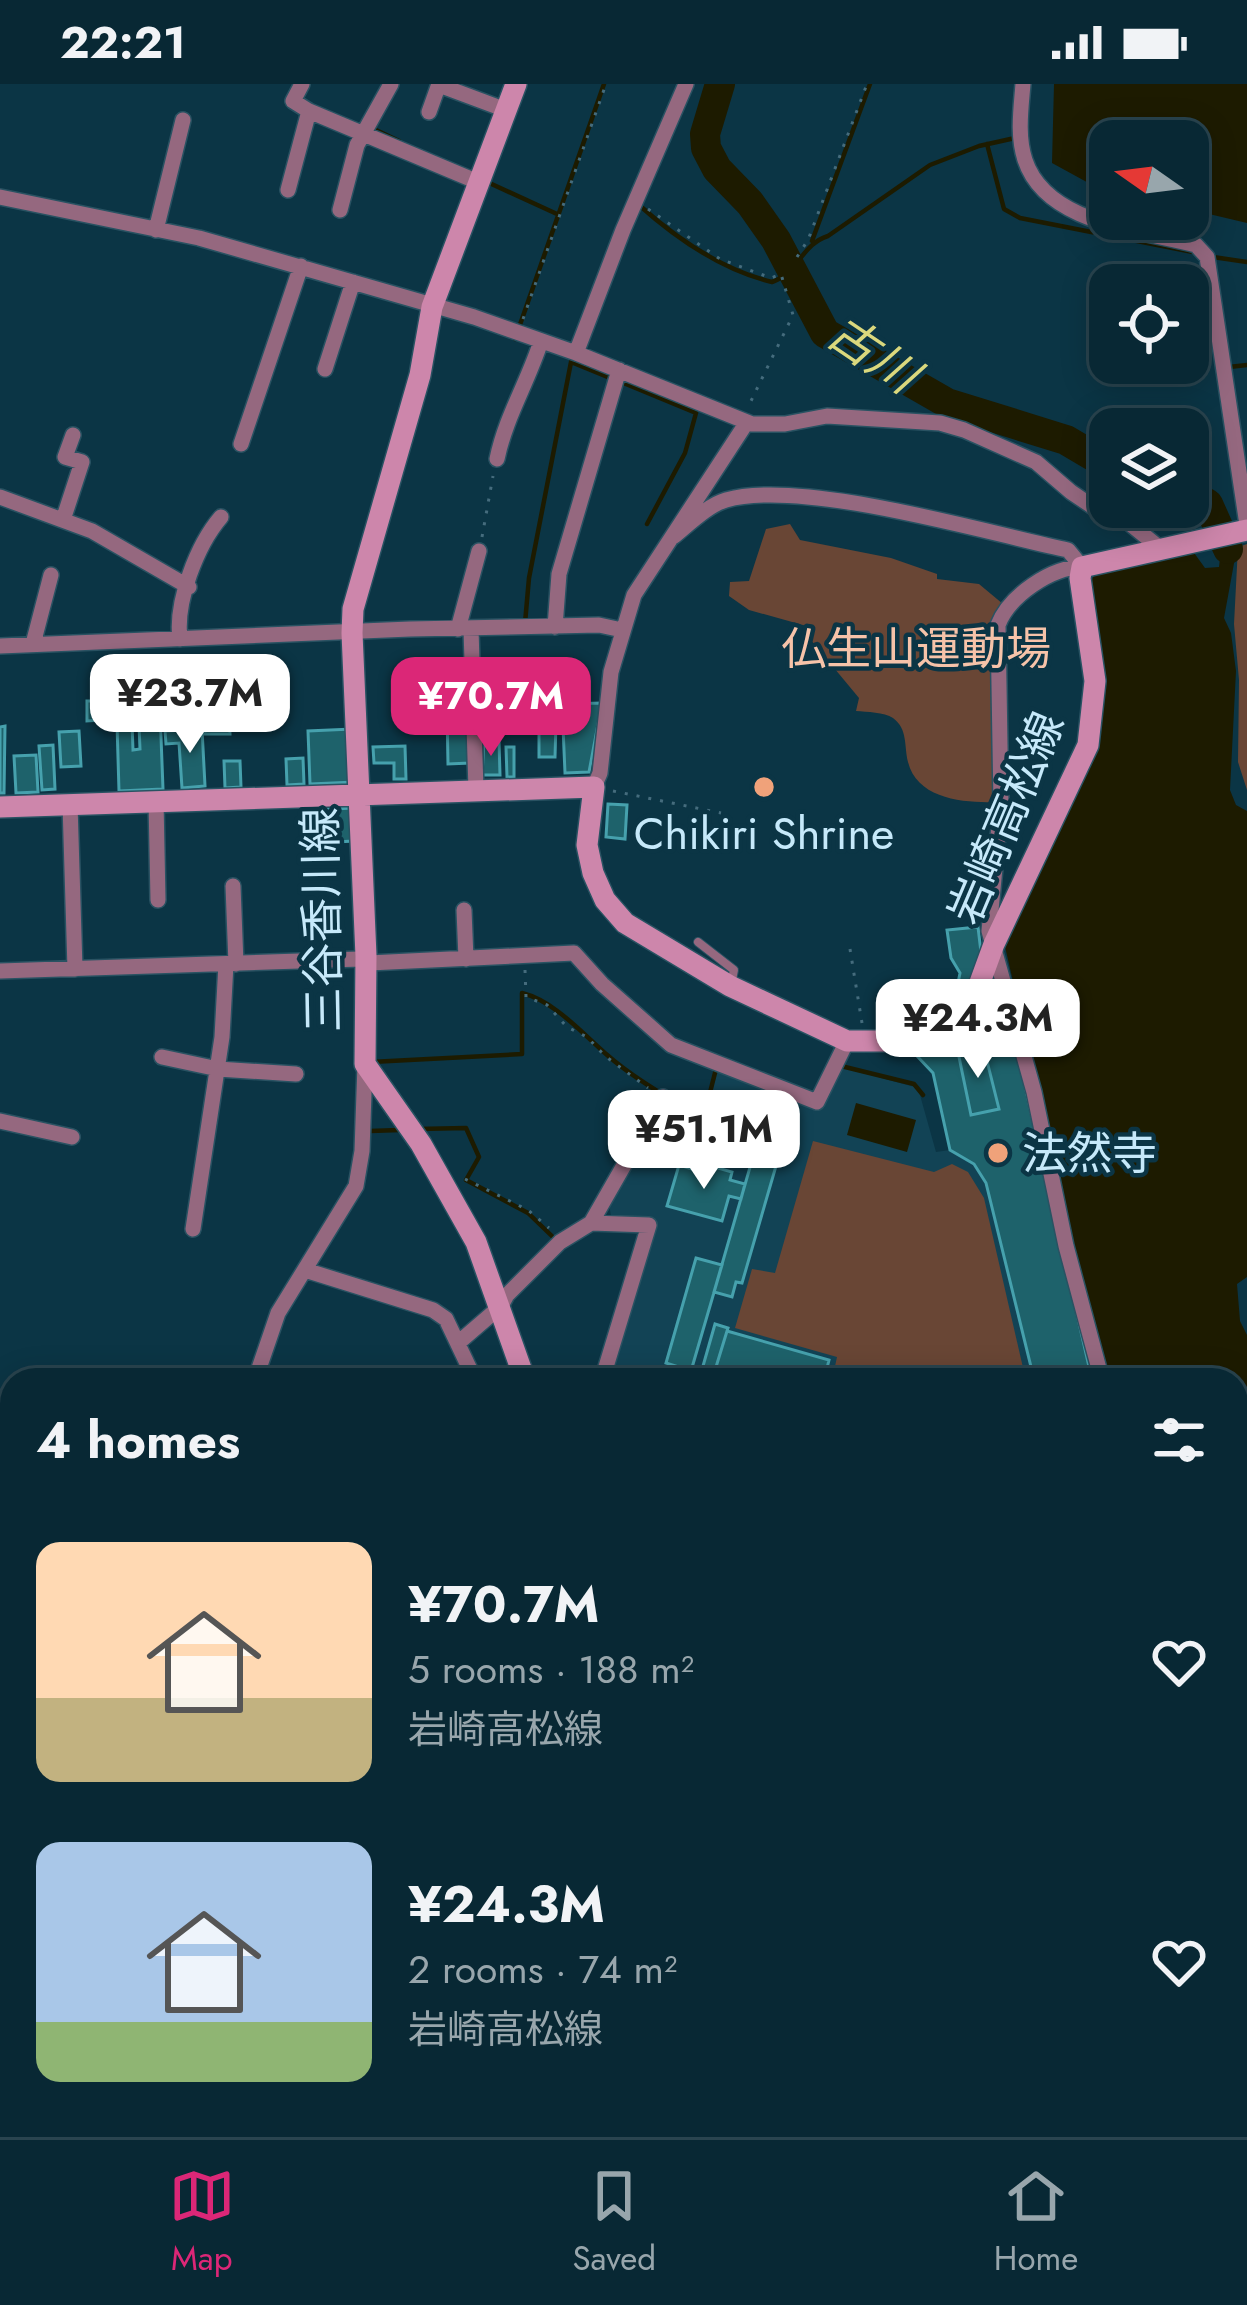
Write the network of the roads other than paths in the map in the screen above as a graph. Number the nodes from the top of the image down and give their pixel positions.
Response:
1 (302, 84) edge
2 (391, 84) edge
3 (516, 84) edge
4 (686, 84) edge
5 (1023, 84) edge
6 (439, 85) edge
7 (506, 110) junction
8 (309, 111) junction
9 (429, 112) dead end
10 (183, 120) dead end
11 (364, 134) junction
12 (478, 182) junction
13 (288, 190) dead end
14 (0, 197) edge
15 (340, 210) dead end
16 (156, 230) junction
17 (301, 266) junction
18 (353, 282) junction
19 (432, 307) junction
20 (541, 341) junction
21 (576, 353) junction
22 (325, 369) dead end
23 (619, 370) junction
24 (748, 422) junction
25 (73, 435) dead end
26 (241, 444) dead end
27 (497, 459) road end
28 (0, 497) edge
29 (221, 518) dead end
30 (63, 520) junction
31 (1243, 529) edge
32 (673, 537) junction
33 (1161, 549) junction
34 (479, 550) road end
35 (1082, 567) junction
36 (51, 575) dead end
37 (189, 587) junction
38 (555, 627) junction
39 (464, 629) junction
40 (622, 630) junction
41 (352, 633) junction
42 (180, 638) junction
43 (32, 644) junction
44 (0, 646) edge
45 (594, 787) junction
46 (476, 790) junction
47 (359, 795) junction
48 (156, 801) junction
49 (70, 804) junction
50 (0, 807) edge
51 (233, 886) dead end
52 (158, 899) dead end
53 (464, 910) dead end
54 (698, 942) dead end
55 (994, 944) junction
56 (466, 959) junction
57 (364, 961) junction
58 (231, 964) junction
59 (76, 969) junction
60 (0, 971) edge
61 (730, 986) junction
62 (856, 1041) junction
63 (162, 1057) dead end
64 (365, 1064) junction
65 (218, 1069) junction
66 (296, 1074) dead end
67 (663, 1097) road end
68 (0, 1120) edge
69 (72, 1137) dead end
70 (590, 1223) junction
71 (193, 1229) dead end
72 (304, 1270) junction
73 (501, 1306) junction
74 (458, 1343) junction
75 (259, 1368) edge
76 (469, 1368) edge
77 (521, 1368) edge
78 (606, 1368) edge
79 (1099, 1368) edge

1 - 8 street
2 - 11 street
3 - 7 main road, 三谷香川線
4 - 21 street
5 - 31 street
6 - 7 street
6 - 9 street
7 - 12 main road, 三谷香川線
8 - 11 street
8 - 13 street
10 - 16 street
11 - 12 street
11 - 15 street
12 - 19 main road, 三谷香川線
14 - 16 street
16 - 17 street
17 - 18 street
17 - 26 street
18 - 19 street
18 - 22 street
19 - 20 street
19 - 41 main road, 三谷香川線
20 - 21 street
20 - 27 street
21 - 23 street
23 - 24 street
23 - 38 street
24 - 32 street
24 - 33 street
25 - 30 street
28 - 30 street
29 - 37 street
30 - 37 street
31 - 33 main road
32 - 35 street
32 - 40 street
33 - 35 main road
34 - 39 street
35 - 55 main road, 岩崎高松線
35 - 55 street
36 - 43 street
37 - 42 street
38 - 39 street
38 - 40 street
39 - 41 street
39 - 46 street
40 - 45 street
41 - 42 street
41 - 47 main road, 三谷香川線
42 - 43 street
43 - 44 street
45 - 46 main road
45 - 61 main road
46 - 47 main road
47 - 48 main road
47 - 57 main road, 三谷香川線
48 - 49 main road
48 - 52 street
49 - 50 main road
49 - 59 street
51 - 58 street
53 - 56 street
54 - 61 lane
55 - 62 main road, 岩崎高松線
55 - 79 street
56 - 57 street
56 - 62 street
57 - 58 street
57 - 64 main road, 三谷香川線
58 - 59 street
58 - 65 street
59 - 60 street
61 - 62 main road
63 - 65 street
64 - 72 street
64 - 73 main road, 三谷香川線
65 - 66 street
65 - 71 street
67 - 70 street
68 - 69 street
70 - 73 street
70 - 78 street
72 - 74 street
72 - 75 street
73 - 74 street
73 - 77 main road, 三谷香川線
74 - 76 street

